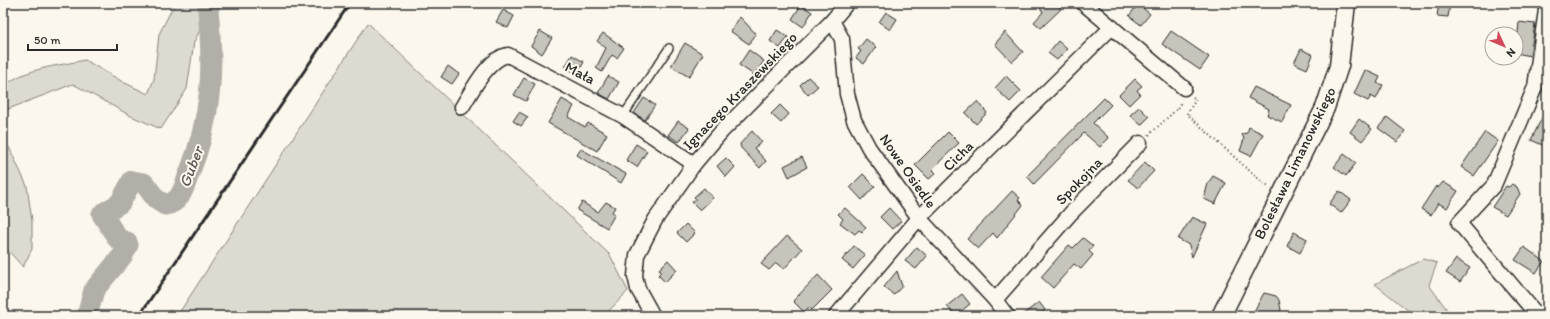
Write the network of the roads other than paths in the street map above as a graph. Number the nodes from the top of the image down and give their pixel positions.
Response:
1 (847, 3) edge
2 (1083, 3) edge
3 (1346, 3) edge
4 (1547, 3) edge
5 (832, 21) junction
6 (1112, 27) junction
7 (669, 48) dead end
8 (1184, 88) road end
9 (462, 107) dead end
10 (623, 116) junction
11 (1140, 143) road end
12 (694, 164) junction
13 (919, 218) junction
14 (995, 300) junction
15 (653, 316) edge
16 (836, 316) edge
17 (1007, 316) edge
18 (1221, 316) edge
19 (1538, 316) edge

1 - 5 street, Ignacego Kraszewskiego
2 - 6 street
3 - 18 street, Bolesława Limanowskiego
4 - 19 street
5 - 12 street, Ignacego Kraszewskiego
5 - 13 street, Nowe Osiedle
6 - 8 street
6 - 13 street, Cicha
7 - 10 lane
9 - 10 street, Mała
10 - 12 street, Mała
11 - 14 street, Spokojna
12 - 15 street, Ignacego Kraszewskiego
13 - 14 street, Nowe Osiedle
13 - 16 street, Cicha
14 - 17 street, Nowe Osiedle

